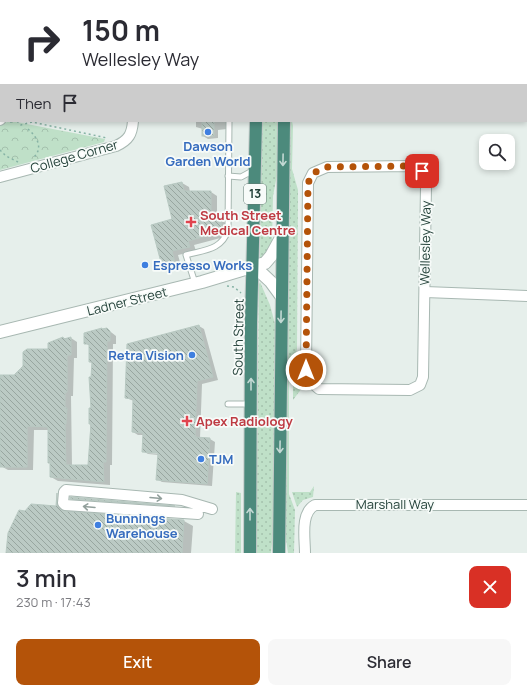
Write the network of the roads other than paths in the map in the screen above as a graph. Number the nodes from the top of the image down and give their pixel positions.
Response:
1 (133, 122) edge
2 (229, 122) edge
3 (256, 122) edge
4 (284, 122) edge
5 (255, 170) junction
6 (228, 176) junction
7 (0, 177) edge
8 (282, 236) junction
9 (254, 266) junction
10 (195, 284) junction
11 (425, 292) junction
12 (527, 296) edge
13 (282, 297) junction
14 (0, 332) edge
15 (228, 404) dead end
16 (251, 404) junction
17 (527, 506) edge
18 (212, 509) dead end
19 (198, 514) dead end
20 (250, 553) edge
21 (279, 553) edge
22 (305, 553) edge

1 - 7 street, College Corner
2 - 6 lane
3 - 5 highway, South Street / 13
4 -> 8 highway, 13
5 - 6 lane
5 - 9 highway, South Street / 13
6 - 10 lane
8 - 9 street, Ladner Street
8 - 13 highway, 13
9 - 10 street, Ladner Street
9 - 13 street
16 -> 9 highway, South Street / 13
10 - 14 street, Ladner Street
11 - 11 street, Wellesley Way
11 - 12 street, Wellesley Way
13 -> 21 highway, 13
15 - 16 lane
20 -> 16 highway, South Street / 13
17 - 22 street, Marshall Way
19 -> 18 street

